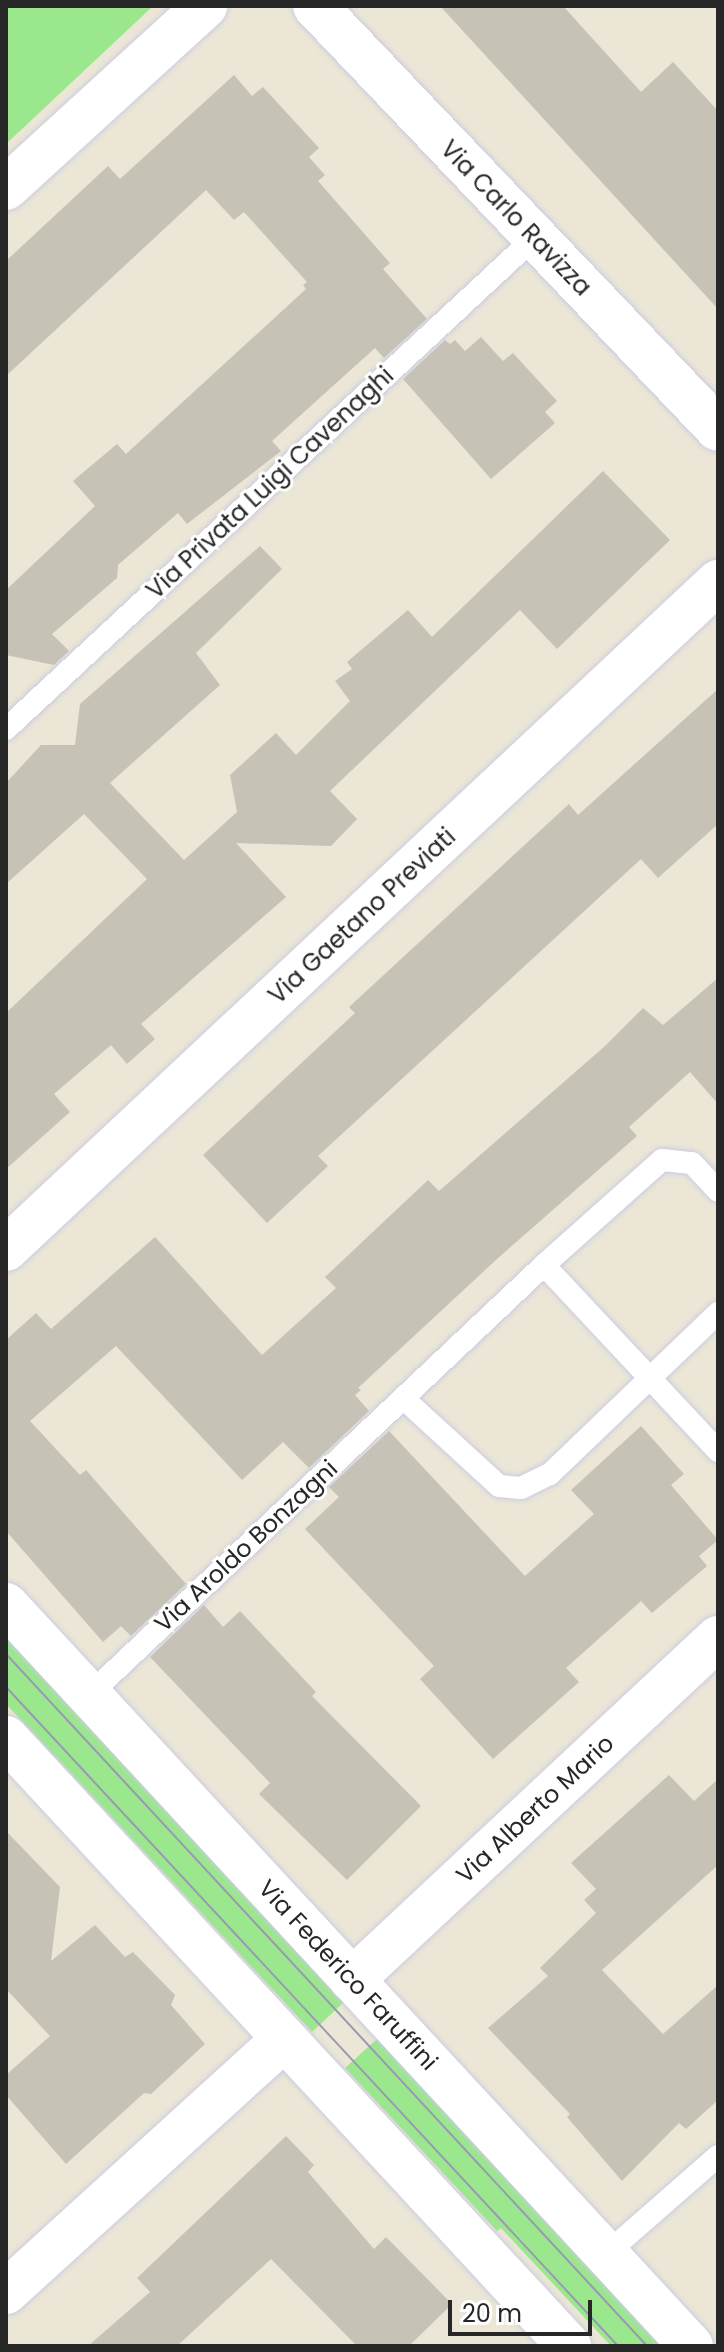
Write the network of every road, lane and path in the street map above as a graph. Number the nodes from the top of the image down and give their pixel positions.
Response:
1 (205, 6) edge
2 (315, 6) edge
3 (6, 188) edge
4 (534, 238) junction
5 (718, 429) edge
6 (718, 582) edge
7 (6, 729) edge
8 (718, 1191) edge
9 (6, 1249) edge
10 (544, 1265) junction
11 (718, 1313) edge
12 (650, 1377) junction
13 (403, 1398) junction
14 (718, 1451) edge
15 (6, 1605) edge
16 (718, 1638) edge
17 (89, 1695) junction
18 (11, 1755) edge
19 (352, 1980) junction
20 (284, 2039) junction
21 (718, 2156) edge
22 (606, 2254) junction
23 (6, 2292) edge
24 (569, 2346) edge
25 (691, 2346) edge

1 - 3 street
2 - 4 street, Via Carlo Ravizza
4 - 5 street, Via Carlo Ravizza
4 - 7 lane, Via Privata Luigi Cavenaghi
6 - 9 street, Via Gaetano Previati
8 - 10 lane, Via Aroldo Bonzagni
10 - 12 lane
10 - 13 lane, Via Aroldo Bonzagni
11 - 12 lane
12 - 13 lane
12 - 14 lane
13 - 17 lane, Via Aroldo Bonzagni
15 - 17 street, Via Federico Faruffini
16 - 19 street, Via Alberto Mario
17 - 19 street, Via Federico Faruffini
18 - 20 street
19 - 22 street, Via Federico Faruffini
20 - 23 street
20 - 24 street
21 - 22 lane
22 - 25 street, Via Federico Faruffini

